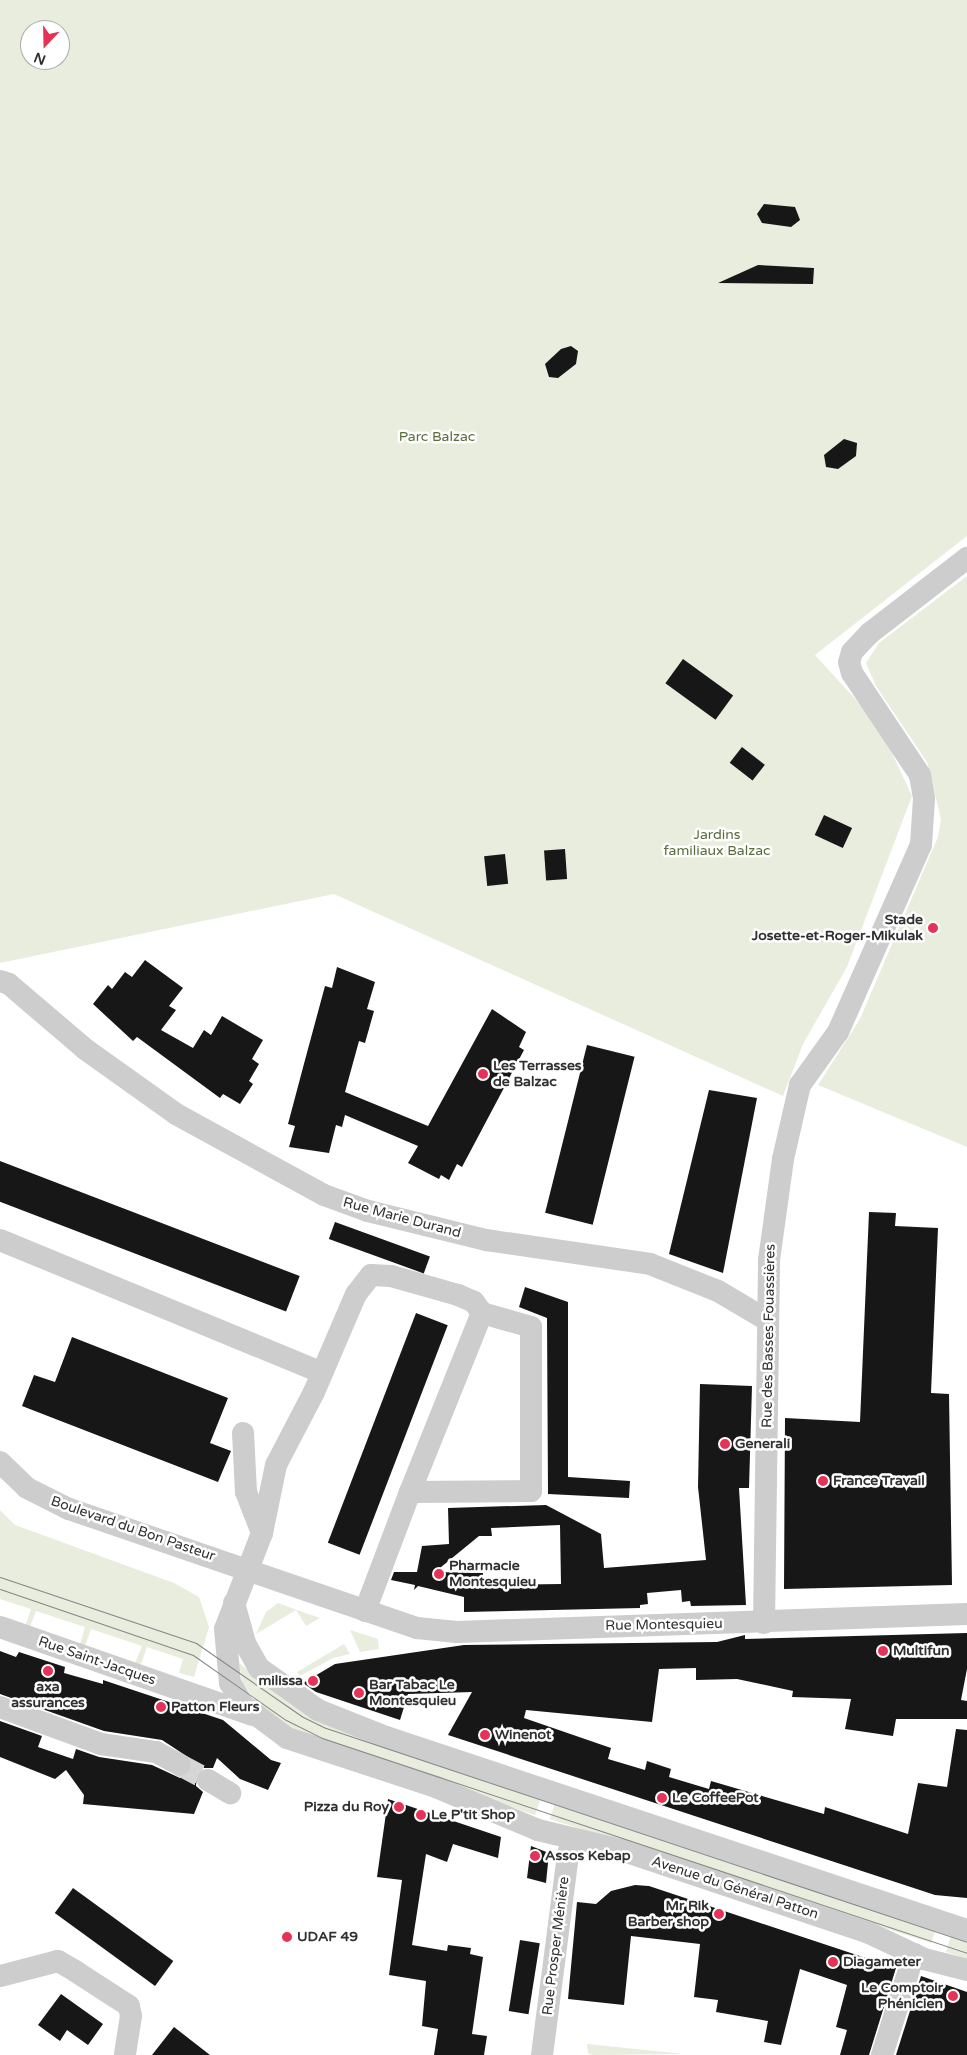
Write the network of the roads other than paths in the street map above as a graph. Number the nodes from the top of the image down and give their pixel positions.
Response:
1 (967, 558) edge
2 (0, 981) edge
3 (0, 1240) edge
4 (482, 1313) junction
5 (767, 1320) junction
6 (322, 1373) junction
7 (243, 1433) dead end
8 (0, 1462) edge
9 (410, 1492) junction
10 (262, 1533) junction
11 (248, 1568) junction
12 (234, 1603) junction
13 (365, 1612) junction
14 (967, 1614) edge
15 (764, 1623) junction
16 (0, 1628) edge
17 (230, 1683) junction
18 (193, 1695) junction
19 (0, 1707) edge
20 (252, 1715) junction
21 (180, 1765) tunnel mouth
22 (208, 1780) tunnel mouth
23 (230, 1793) dead end
24 (573, 1838) junction
25 (967, 1930) edge
26 (914, 1954) junction
27 (967, 1970) edge
28 (0, 1976) edge
29 (125, 2055) edge
30 (542, 2055) edge
31 (882, 2055) edge

1 - 5 street, Rue des Basses Fouassières
2 - 5 street, Rue Marie Durand
3 - 6 street
4 - 6 street, Avenue du Général Patton
4 - 9 street
4 - 9 street
5 - 15 street, Rue des Basses Fouassières
6 - 10 street, Avenue du Général Patton
7 - 10 street
8 - 11 street, Boulevard du Bon Pasteur
9 - 13 street
10 - 11 street, Avenue du Général Patton
11 - 12 street, Avenue du Général Patton
11 - 13 street, Rue Montesquieu
12 - 17 street, Avenue du Général Patton
12 - 25 street
13 - 15 street, Rue Montesquieu
14 - 15 street, Rue Montesquieu
16 - 18 street, Rue Saint-Jacques
17 - 18 street, Rue Saint-Jacques
17 - 20 street, Avenue du Général Patton
18 - 20 street, Rue Saint-Jacques
19 - 21 street
20 - 24 street, Avenue du Général Patton
22 - 23 street
24 - 26 street, Avenue du Général Patton
24 - 30 street, Rue Prosper Ménière
26 - 27 street, Avenue du Général Patton
26 - 31 street
28 - 29 street

